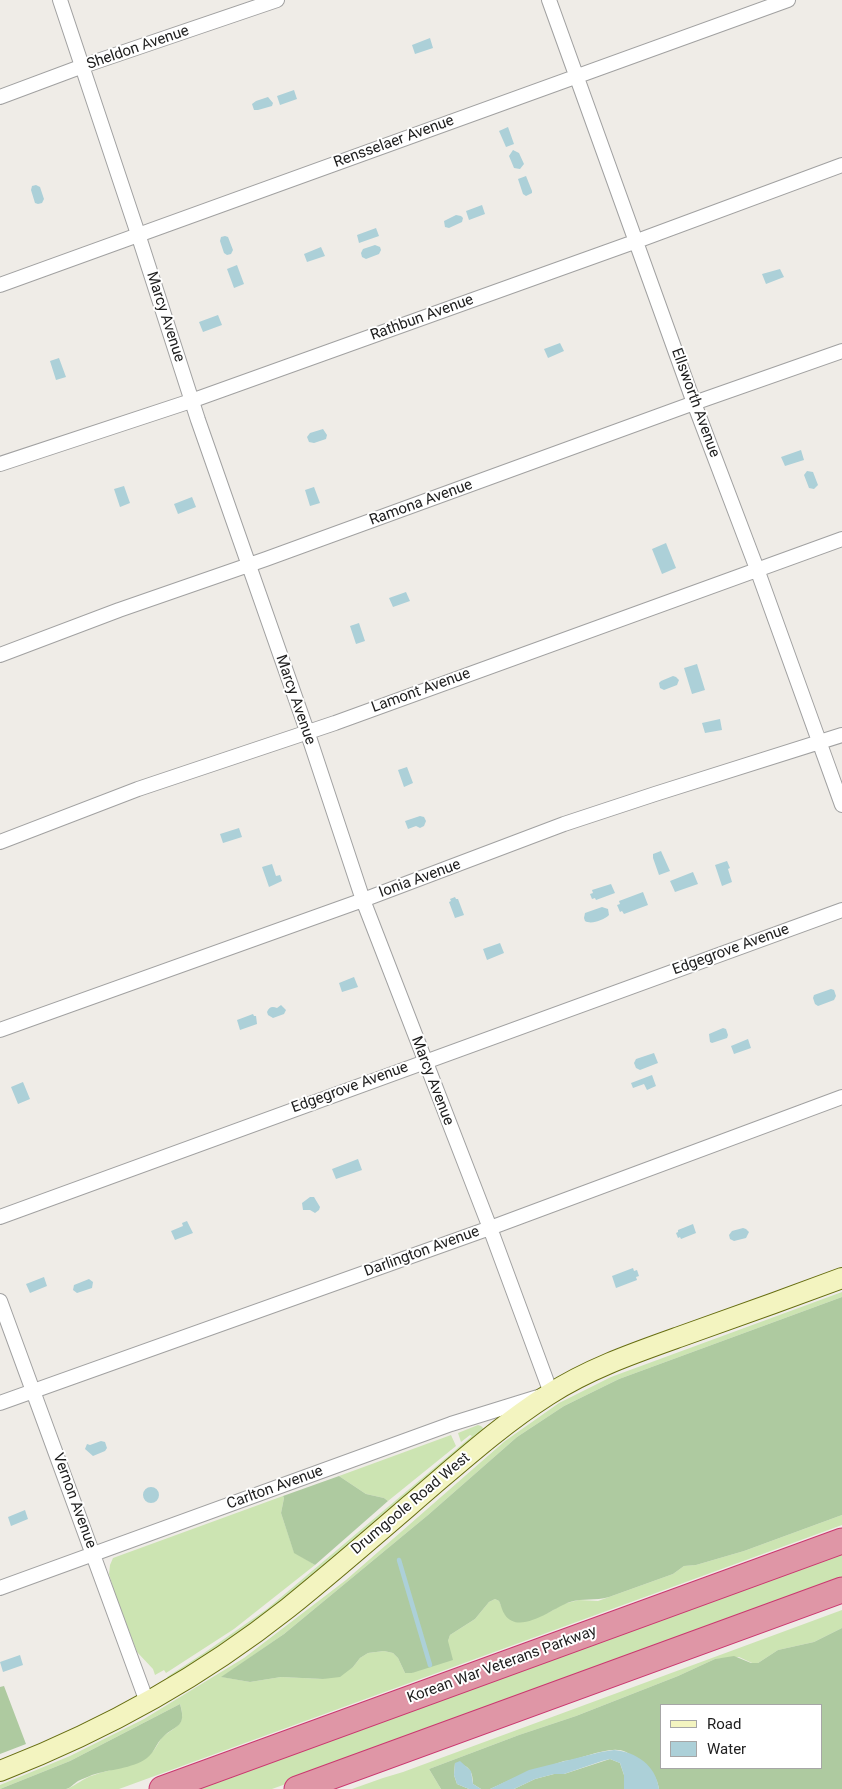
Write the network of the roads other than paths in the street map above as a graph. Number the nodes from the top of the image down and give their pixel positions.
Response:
1 (60, 0) edge
2 (277, 0) edge
3 (549, 0) edge
4 (788, 0) edge
5 (83, 66) junction
6 (577, 76) junction
7 (0, 97) edge
8 (842, 165) edge
9 (138, 234) junction
10 (637, 241) junction
11 (0, 285) edge
12 (842, 351) edge
13 (191, 401) junction
14 (694, 403) junction
15 (0, 464) edge
16 (842, 539) edge
17 (248, 566) junction
18 (757, 569) junction
19 (0, 655) edge
20 (307, 731) junction
21 (842, 735) edge
22 (819, 742) junction
23 (842, 805) edge
24 (0, 842) edge
25 (363, 900) junction
26 (842, 910) edge
27 (0, 1030) edge
28 (424, 1061) junction
29 (842, 1097) edge
30 (0, 1217) edge
31 (490, 1228) junction
32 (842, 1278) edge
33 (0, 1301) edge
34 (34, 1391) junction
35 (551, 1393) junction
36 (0, 1403) edge
37 (842, 1541) edge
38 (93, 1554) junction
39 (0, 1588) edge
40 (842, 1590) edge
41 (147, 1702) junction
42 (0, 1771) edge
43 (162, 1789) edge
44 (297, 1789) edge

1 - 5 street, Marcy Avenue
2 - 5 street, Sheldon Avenue
3 - 6 street, Ellsworth Avenue
4 - 6 street, Rensselaer Avenue
5 - 7 street, Sheldon Avenue
5 - 9 street, Marcy Avenue
6 - 9 street, Rensselaer Avenue
6 - 10 street, Ellsworth Avenue
8 - 10 street, Rathbun Avenue
9 - 11 street, Rensselaer Avenue
9 - 13 street, Marcy Avenue
10 - 13 street, Rathbun Avenue
10 - 14 street, Ellsworth Avenue
12 - 14 street, Ramona Avenue
13 - 15 street, Rathbun Avenue
13 - 17 street, Marcy Avenue
14 - 17 street, Ramona Avenue
14 - 18 street, Ellsworth Avenue
16 - 18 street, Lamont Avenue
17 - 19 street, Ramona Avenue
17 - 20 street, Marcy Avenue
18 - 20 street, Lamont Avenue
18 - 22 street, Ellsworth Avenue
20 - 24 street, Lamont Avenue
20 - 25 street, Marcy Avenue
21 - 22 street, Ionia Avenue
22 - 23 street, Ellsworth Avenue
22 - 25 street, Ionia Avenue
25 - 27 street, Ionia Avenue
25 - 28 street, Marcy Avenue
26 - 28 street, Edgegrove Avenue
28 - 30 street, Edgegrove Avenue
28 - 31 street, Marcy Avenue
29 - 31 street, Darlington Avenue
31 - 34 street, Darlington Avenue
31 - 35 street, Marcy Avenue
32 - 35 main road, Drumgoole Road West
33 - 34 street, Vernon Avenue
34 - 36 street, Darlington Avenue
34 - 38 street, Vernon Avenue
35 - 38 street, Carlton Avenue
35 - 41 main road, Drumgoole Road West
37 - 43 highway, Korean War Veterans Parkway
38 - 39 street, Carlton Avenue
38 - 41 street, Vernon Avenue
40 - 44 highway
41 - 42 main road, Drumgoole Road West

